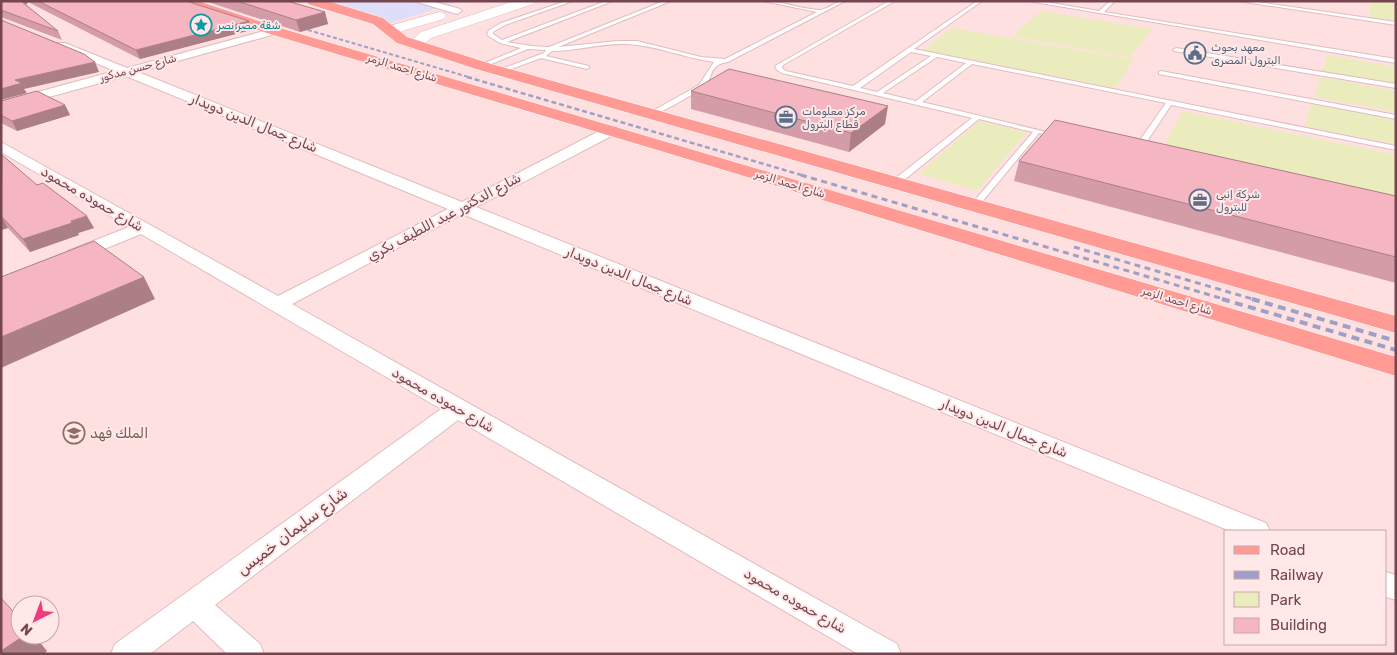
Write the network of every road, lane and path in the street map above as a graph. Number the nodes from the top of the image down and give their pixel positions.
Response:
1 (184, 1) edge
2 (313, 1) edge
3 (419, 1) edge
4 (486, 1) edge
5 (528, 1) edge
6 (571, 1) edge
7 (610, 1) edge
8 (669, 1) edge
9 (765, 1) edge
10 (893, 1) edge
11 (980, 1) edge
12 (1030, 1) edge
13 (1112, 1) edge
14 (1240, 1) edge
15 (839, 2) edge
16 (456, 10) junction
17 (822, 12) junction
18 (1100, 13) junction
19 (481, 17) junction
20 (1396, 24) edge
21 (391, 30) junction
22 (275, 31) junction
23 (46, 39) edge
24 (502, 42) junction
25 (414, 45) junction
26 (527, 48) junction
27 (550, 48) junction
28 (910, 50) junction
29 (1176, 50) dead end
30 (936, 55) junction
31 (540, 56) junction
32 (719, 61) junction
33 (1396, 61) edge
34 (971, 62) junction
35 (587, 67) dead end
36 (492, 69) junction
37 (127, 72) junction
38 (1161, 73) dead end
39 (1396, 86) edge
40 (855, 88) junction
41 (880, 94) junction
42 (875, 101) edge
43 (1170, 102) junction
44 (917, 103) junction
45 (1, 106) edge
46 (650, 114) junction
47 (977, 117) junction
48 (1396, 117) edge
49 (612, 130) junction
50 (1037, 131) junction
51 (1064, 137) edge
52 (1, 146) edge
53 (771, 148) junction
54 (1396, 148) edge
55 (1126, 151) edge
56 (1135, 153) junction
57 (1145, 155) edge
58 (741, 169) junction
59 (895, 183) junction
60 (974, 206) junction
61 (462, 208) junction
62 (142, 228) junction
63 (54, 263) edge
64 (277, 304) junction
65 (1396, 325) edge
66 (1396, 368) edge
67 (457, 408) junction
68 (1254, 530) edge
69 (194, 604) junction
70 (126, 654) edge
71 (249, 654) edge
72 (886, 654) edge

1 - 22 main road, شارع احمد الزمر
2 - 21 main road, شارع احمد الزمر
3 - 16 street
4 - 16 main road
5 - 19 main road
6 - 24 lane
7 - 24 lane
8 - 27 lane
9 - 17 lane
10 - 40 lane
11 - 28 lane
12 - 18 lane
13 - 18 lane
14 - 20 lane
15 - 17 lane
16 - 19 main road
16 - 21 main road
17 - 32 lane
18 - 33 lane
19 - 25 main road
21 - 25 main road, شارع احمد الزمر
22 - 37 street, شارع حسن مدكور
22 - 49 main road, شارع احمد الزمر
23 - 37 street, شارع جمال الدين دويدار
24 - 26 lane
25 - 36 main road, شارع احمد الزمر
26 - 27 lane
26 - 36 lane
27 - 31 lane
27 - 32 lane
28 - 30 lane
28 - 40 lane
29 - 39 lane
30 - 34 lane
30 - 41 lane
31 - 35 lane
31 - 36 lane
32 - 46 lane
34 - 43 lane
34 - 44 lane
36 - 46 main road, شارع احمد الزمر
37 - 45 street, شارع حسن مدكور
37 - 61 street, شارع جمال الدين دويدار
38 - 48 lane
40 - 41 lane
41 - 42 lane
41 - 44 lane
43 - 54 lane
43 - 56 lane
44 - 47 lane
46 - 53 main road, شارع احمد الزمر
47 - 50 lane
47 - 59 lane
49 - 58 main road, شارع احمد الزمر
49 - 61 street, شارع الدكتور عبد اللطيف بكري
50 - 51 lane
50 - 60 lane
52 - 62 street, شارع حموده محمود
53 - 58 main road
53 - 59 main road, شارع احمد الزمر
55 - 56 lane
56 - 57 lane
58 - 66 main road, شارع احمد الزمر
59 - 60 main road, شارع احمد الزمر
60 - 65 main road, شارع احمد الزمر
61 - 64 street, شارع الدكتور عبد اللطيف بكري
61 - 68 street, شارع جمال الدين دويدار
62 - 63 street
62 - 64 street, شارع حموده محمود
64 - 67 street, شارع حموده محمود
67 - 69 street, شارع سليمان خميس
67 - 72 street, شارع حموده محمود
69 - 70 street, شارع سليمان خميس
69 - 71 street

